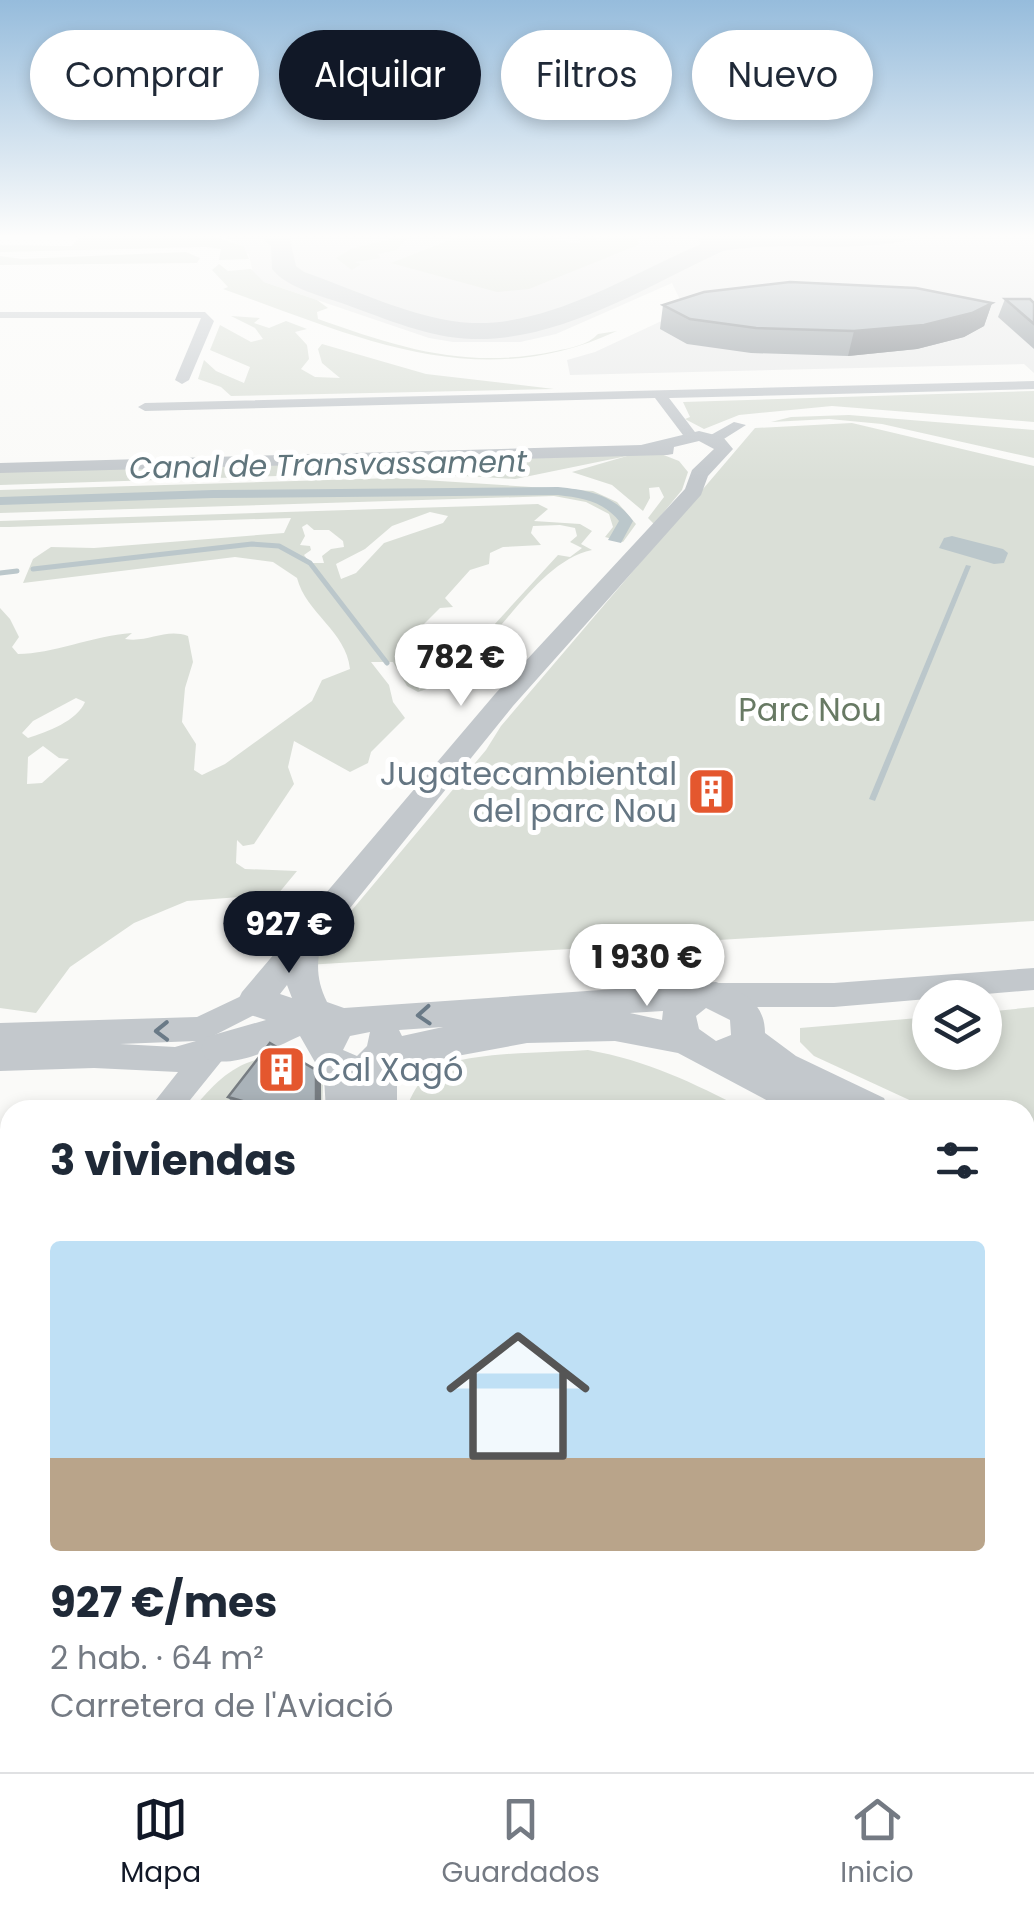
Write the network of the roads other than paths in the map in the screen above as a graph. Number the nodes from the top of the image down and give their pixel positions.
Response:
1 (206, 317) edge
2 (186, 385) junction
3 (1034, 385) edge
4 (659, 395) junction
5 (210, 406) junction
6 (739, 424) dead end
7 (680, 446) junction
8 (714, 448) junction
9 (0, 468) edge
10 (699, 474) junction
11 (305, 944) junction
12 (1034, 979) edge
13 (706, 996) junction
14 (834, 996) junction
15 (254, 1002) junction
16 (333, 1032) junction
17 (0, 1035) edge
18 (748, 1035) junction
19 (695, 1046) junction
20 (218, 1048) junction
21 (381, 1057) junction
22 (0, 1058) edge
23 (172, 1100) edge
24 (343, 1100) edge
25 (379, 1100) edge
26 (801, 1100) edge
27 (852, 1100) edge

1 - 2 street
2 - 5 street
2 - 5 street
3 - 4 street
4 - 5 street
4 - 7 street
6 - 8 street
7 - 8 street
7 - 9 street
7 - 10 street
8 - 10 street
10 - 11 street
11 - 15 street
11 - 16 street
12 - 14 street
13 - 14 street
13 -> 16 street
13 - 18 street
13 - 19 street
14 - 18 street
15 - 16 street
15 -> 17 street
16 - 20 street
16 - 21 street
16 - 24 street
18 - 19 street
18 - 27 street
19 - 21 street
19 - 26 street
20 - 22 street
20 - 23 street
21 - 25 street

